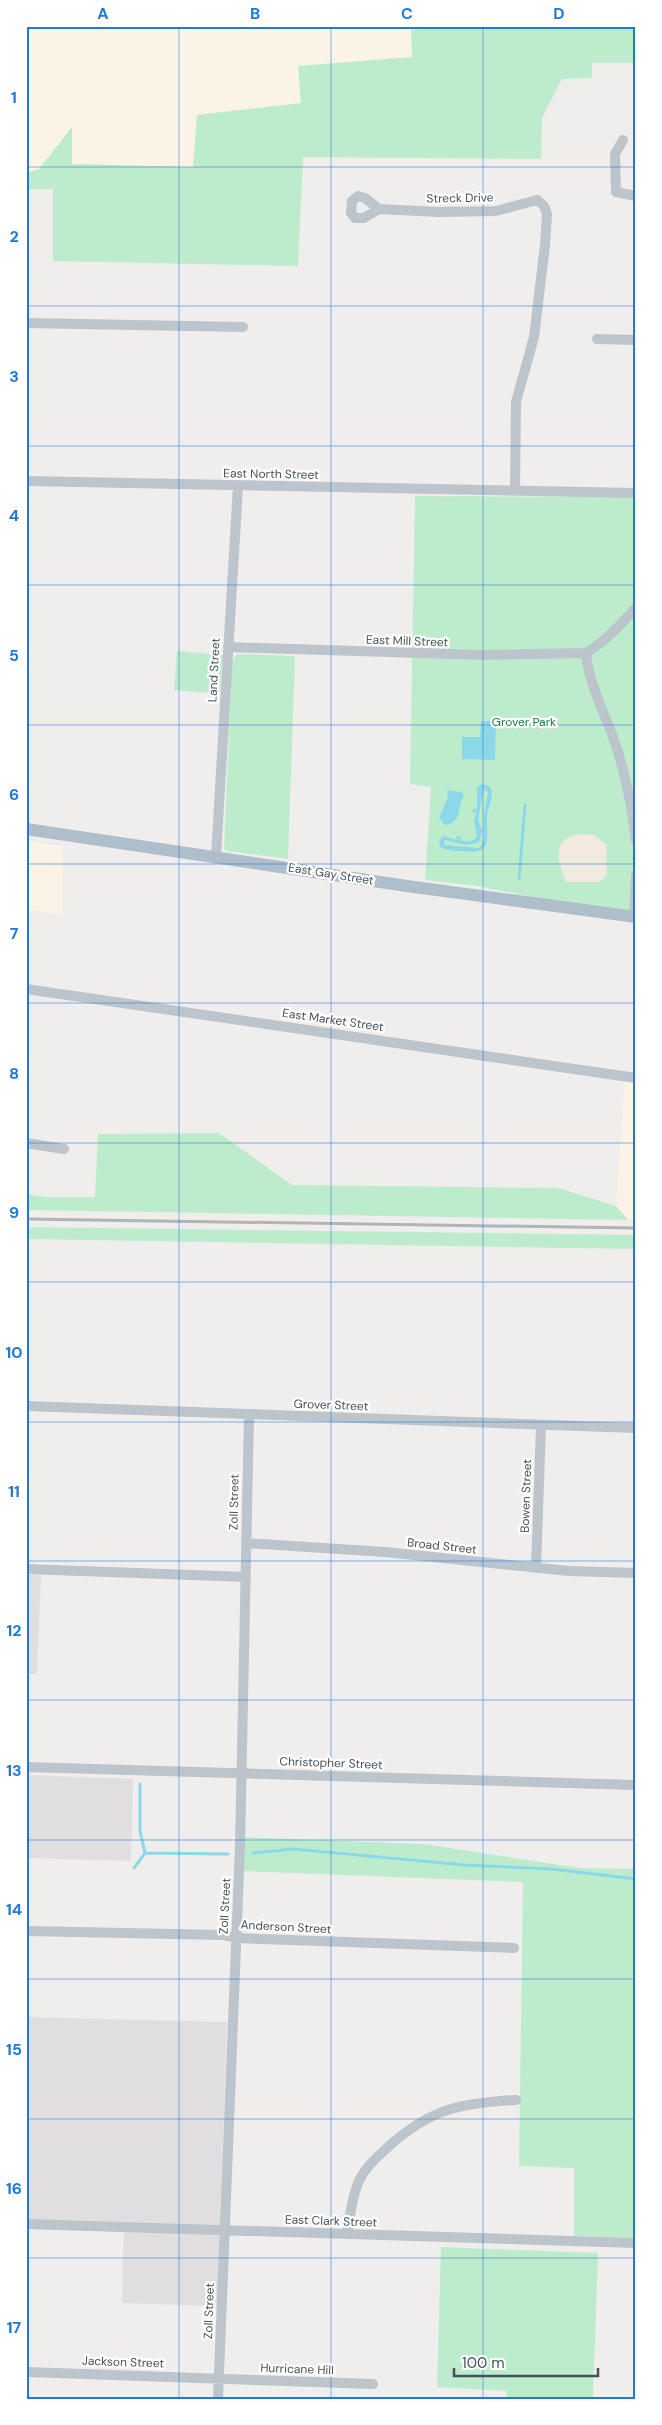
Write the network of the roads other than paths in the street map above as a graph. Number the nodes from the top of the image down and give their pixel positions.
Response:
1 (623, 140) dead end
2 (636, 196) edge
3 (379, 209) dead end
4 (26, 323) edge
5 (242, 327) dead end
6 (597, 339) dead end
7 (636, 340) edge
8 (26, 481) edge
9 (238, 486) junction
10 (515, 490) junction
11 (636, 493) edge
12 (636, 608) edge
13 (228, 647) junction
14 (586, 653) junction
15 (26, 829) edge
16 (636, 841) edge
17 (216, 856) junction
18 (636, 875) edge
19 (635, 916) edge
20 (26, 989) edge
21 (636, 1078) edge
22 (26, 1143) edge
23 (64, 1149) dead end
24 (26, 1406) edge
25 (249, 1415) junction
26 (541, 1426) junction
27 (636, 1428) edge
28 (246, 1543) junction
29 (536, 1568) junction
30 (26, 1569) edge
31 (636, 1573) edge
32 (246, 1577) junction
33 (26, 1767) edge
34 (241, 1773) junction
35 (636, 1786) edge
36 (26, 1931) edge
37 (236, 1938) junction
38 (514, 1948) dead end
39 (516, 2100) dead end
40 (26, 2224) edge
41 (225, 2230) junction
42 (347, 2234) junction
43 (636, 2242) edge
44 (26, 2372) edge
45 (219, 2378) junction
46 (373, 2384) dead end
47 (218, 2399) edge

1 - 2 street
3 - 10 street, Streck Drive
4 - 5 street
6 - 7 street
8 - 9 street, East North Street
9 - 10 street, East North Street
9 - 13 street, Land Street
10 - 11 street, East North Street
12 - 14 street
13 - 14 street, East Mill Street
13 - 17 street, Land Street
14 - 16 street
15 - 17 main road, East Gay Street
17 - 19 main road, East Gay Street
18 - 19 street
20 - 21 street, East Market Street
22 - 23 street
24 - 25 street, Grover Street
25 - 26 street, Grover Street
25 - 28 street, Zoll Street
26 - 27 street, Grover Street
26 - 29 street, Bowen Street
28 - 29 street, Broad Street
28 - 32 street, Zoll Street
29 - 31 street, Broad Street
30 - 32 street
32 - 34 street, Zoll Street
33 - 34 street, Christopher Street
34 - 35 street, Christopher Street
34 - 37 street, Zoll Street
36 - 37 street, Anderson Street
37 - 38 street, Anderson Street
37 - 41 street, Zoll Street
39 - 42 street
40 - 41 street, East Clark Street
41 - 42 street, East Clark Street
41 - 45 street, Zoll Street
42 - 43 street, East Clark Street
44 - 45 street, Jackson Street
45 - 46 street, Hurricane Hill
45 - 47 street, Zoll Street

